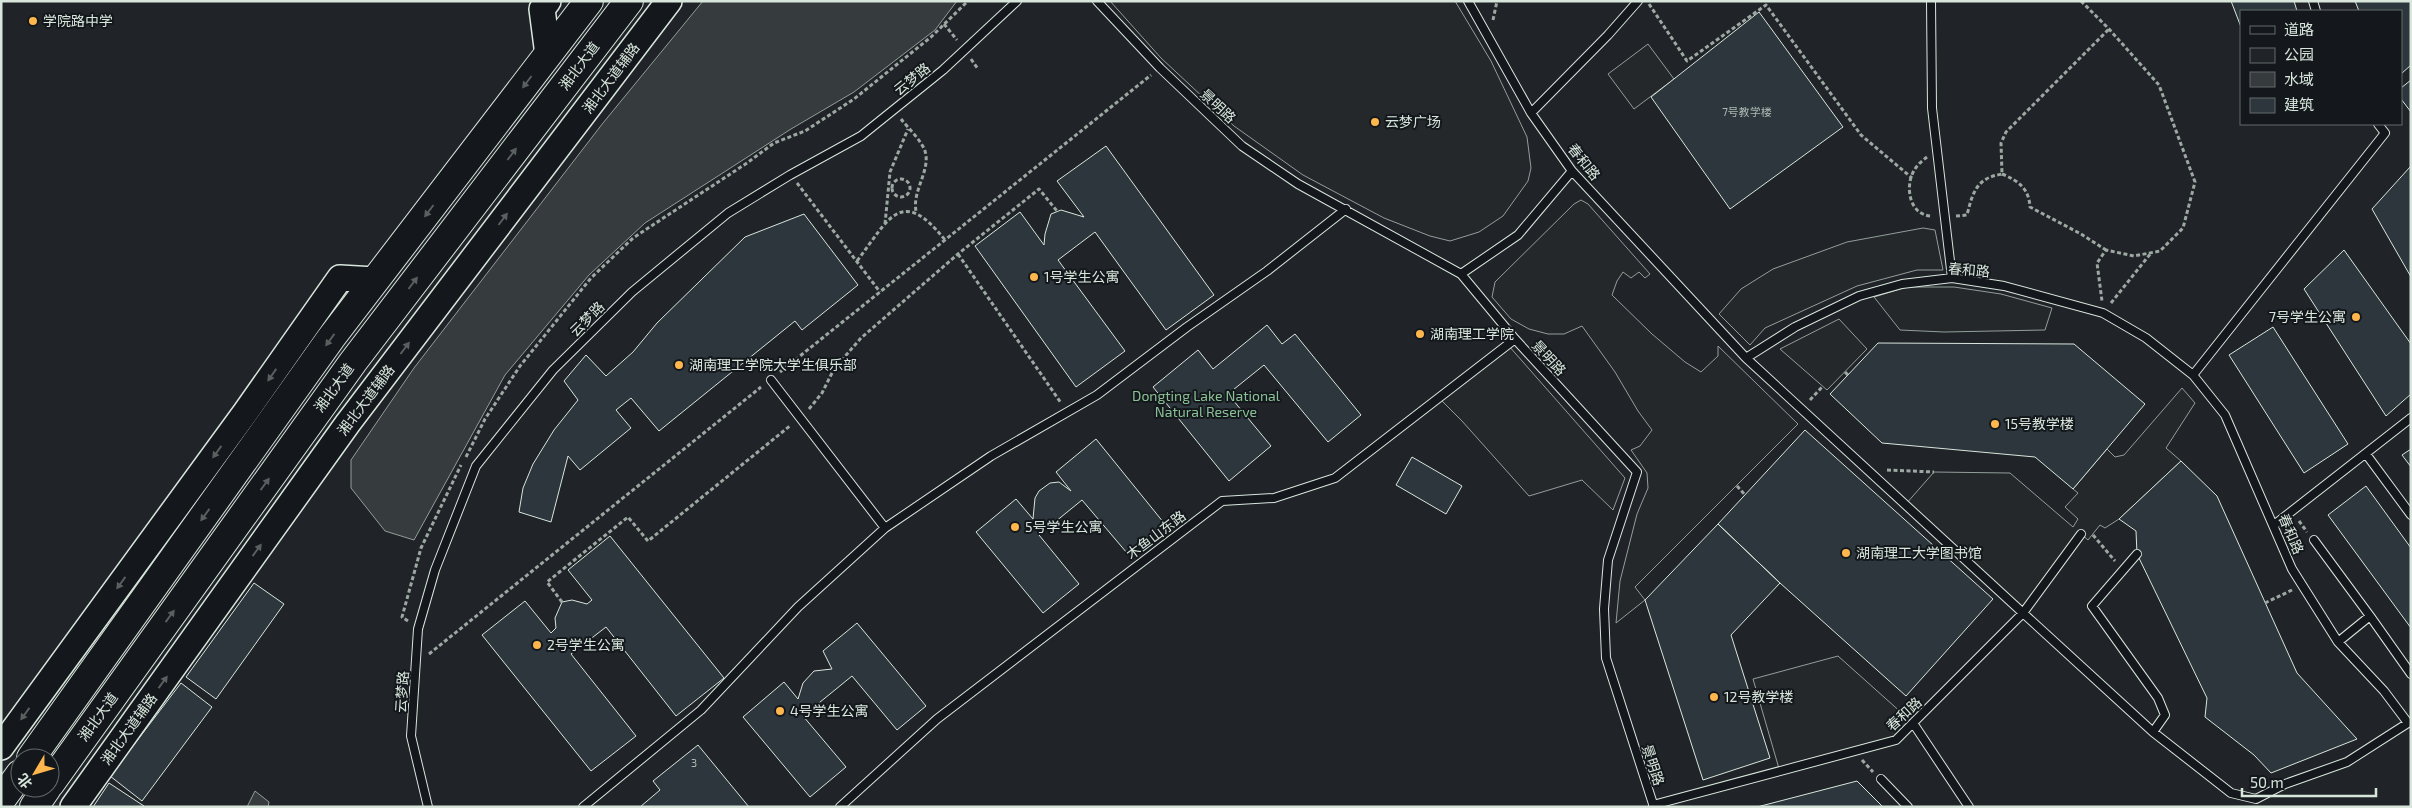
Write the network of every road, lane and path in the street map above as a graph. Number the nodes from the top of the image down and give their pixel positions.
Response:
1 (548, 1) edge
2 (589, 1) edge
3 (629, 1) edge
4 (669, 1) edge
5 (1017, 1) edge
6 (1097, 1) edge
7 (1468, 1) edge
8 (1638, 1) edge
9 (1648, 1) edge
10 (1931, 1) edge
11 (2080, 1) edge
12 (944, 24) dead end
13 (2109, 29) junction
14 (964, 50) junction
15 (548, 55) junction
16 (1160, 68) junction
17 (894, 110) junction
18 (1531, 113) junction
19 (2379, 125) edge
20 (908, 128) junction
21 (1936, 153) junction
22 (1572, 171) junction
23 (2002, 174) junction
24 (790, 175) junction
25 (1912, 178) junction
26 (891, 185) junction
27 (910, 191) junction
28 (917, 193) junction
29 (1346, 209) junction
30 (1057, 211) dead end
31 (916, 212) junction
32 (1944, 217) junction
33 (885, 224) junction
34 (945, 240) junction
35 (2106, 250) junction
36 (2151, 253) junction
37 (958, 254) junction
38 (857, 261) junction
39 (1461, 274) junction
40 (1952, 278) junction
41 (376, 280) junction
42 (880, 292) junction
43 (2103, 314) junction
44 (1515, 339) junction
45 (1746, 358) junction
46 (2193, 375) junction
47 (771, 380) junction
48 (1823, 386) dead end
49 (1804, 406) dead end
50 (1067, 412) junction
51 (245, 413) junction
52 (800, 418) junction
53 (2411, 418) edge
54 (268, 428) junction
55 (2366, 454) junction
56 (1865, 469) junction
57 (1934, 472) dead end
58 (1737, 486) dead end
59 (1745, 495) dead end
60 (2293, 512) junction
61 (2411, 516) edge
62 (2274, 525) junction
63 (885, 528) junction
64 (2081, 534) dead end
65 (2093, 534) dead end
66 (2314, 540) joint
67 (2137, 554) dead end
68 (2123, 571) junction
69 (2302, 586) junction
70 (562, 602) dead end
71 (2265, 603) dead end
72 (2023, 612) junction
73 (2370, 616) junction
74 (2338, 642) junction
75 (417, 663) junction
76 (2411, 674) edge
77 (1913, 723) junction
78 (2409, 724) edge
79 (2153, 732) junction
80 (1, 747) edge
81 (38, 748) edge
82 (1853, 752) junction
83 (60, 770) edge
84 (1881, 779) joint
85 (10, 788) edge
86 (1, 800) edge
87 (1654, 806) edge
88 (73, 807) edge
89 (428, 807) edge
90 (583, 807) edge
91 (840, 807) edge
92 (1908, 807) edge
93 (1969, 807) edge

1 - 15 main road
2 - 15 highway
83 -> 3 highway, 湘北大道
88 -> 4 main road, 湘北大道辅路
5 - 14 lane, 云梦路
6 - 16 lane, 景明路
7 - 18 lane, 春和路
8 - 18 lane
9 - 25 path
10 - 21 lane
11 - 13 path
12 - 14 path
13 - 23 path
13 - 36 path
14 - 17 lane, 云梦路
15 -> 41 highway
16 - 29 lane, 景明路
16 - 34 path
17 - 20 path
17 - 24 lane, 云梦路
18 - 22 lane, 春和路
19 - 46 lane
20 - 26 path
20 - 28 path
21 - 25 path
21 - 32 lane
22 - 39 lane
22 - 45 lane, 春和路
23 - 32 path
23 - 35 path
24 - 38 path
24 - 75 lane, 云梦路
25 - 32 path
26 - 27 path
26 - 27 path
26 - 33 path
27 - 28 path
28 - 31 path
29 - 39 lane, 景明路
29 - 50 lane
30 - 37 path
31 - 33 path
31 - 34 path
32 - 40 lane
33 - 38 path
34 - 42 path
35 - 36 path
35 - 43 path
36 - 43 path
37 - 50 path
37 - 52 path
38 - 42 path
39 - 44 lane, 景明路
40 - 43 lane, 春和路
40 - 45 lane, 春和路
41 -> 51 main road
41 -> 54 highway
42 - 47 path
43 - 46 lane, 春和路
44 - 87 lane, 景明路
44 - 91 lane, 木鱼山东路
45 - 56 lane
46 - 62 lane, 春和路
47 - 52 lane
47 - 75 path
48 - 49 path
50 - 63 lane
51 - 54 main road
51 -> 80 main road
52 - 63 lane
52 - 70 path
53 - 55 lane
54 -> 81 highway
55 - 60 lane
55 - 61 lane
56 - 57 path
56 - 72 lane
58 - 59 path
60 - 62 lane
60 - 66 path
62 - 69 lane, 春和路
63 - 90 lane
64 - 72 lane
65 - 68 path
66 - 73 lane
67 - 68 lane
68 - 79 lane
69 - 71 path
69 - 74 lane, 春和路
72 - 77 lane, 春和路
72 - 79 lane, 春和路
73 - 74 lane
73 - 76 lane
74 - 78 lane, 春和路
75 - 89 lane, 云梦路
77 - 82 lane, 春和路
77 - 93 lane
78 - 79 lane, 春和路
82 - 84 path
82 - 87 lane, 春和路
84 - 92 lane
85 - 86 highway

